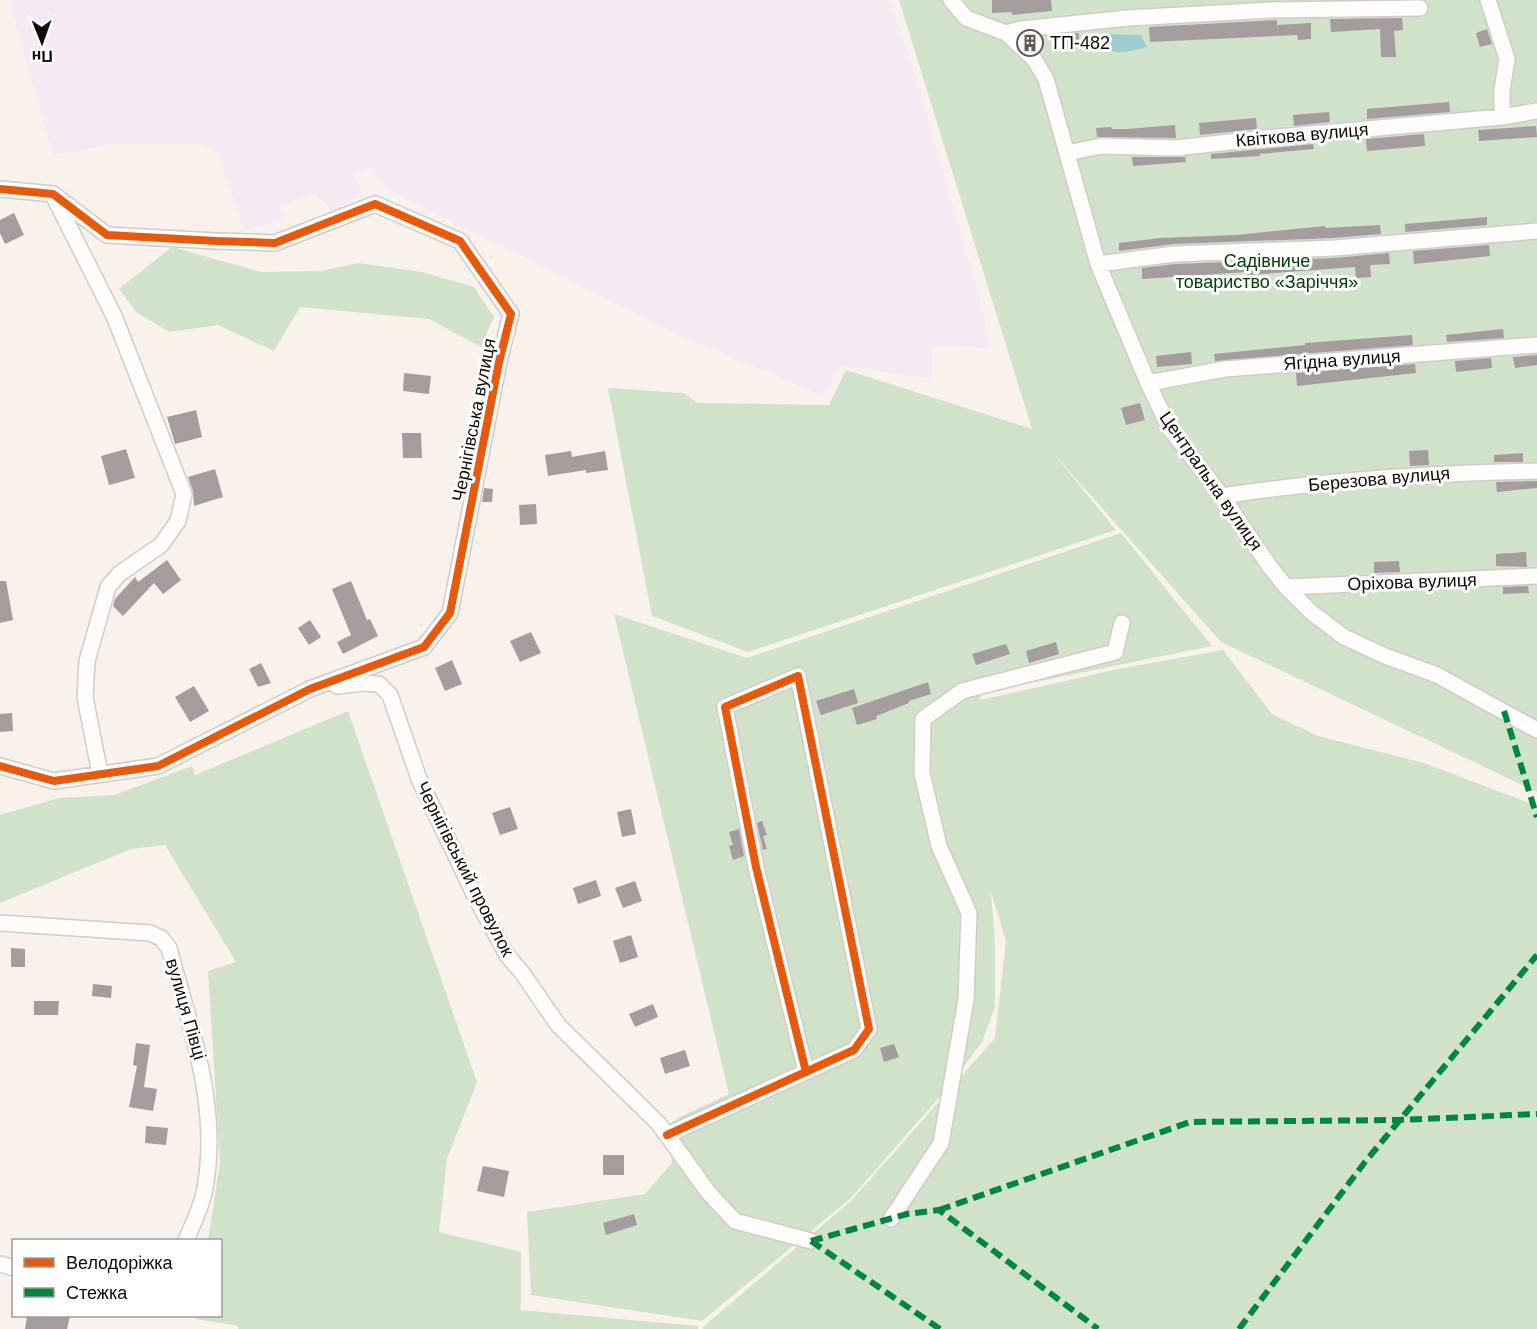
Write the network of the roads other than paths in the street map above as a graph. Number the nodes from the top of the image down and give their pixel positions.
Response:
1 (951, 0) edge
2 (1488, 0) edge
3 (1420, 8) dead end
4 (1006, 33) junction
5 (1537, 111) edge
6 (1502, 117) junction
7 (1067, 153) junction
8 (0, 189) edge
9 (53, 195) junction
10 (1537, 231) edge
11 (1098, 264) junction
12 (1537, 345) edge
13 (1148, 383) junction
14 (1537, 471) edge
15 (1222, 496) junction
16 (1537, 576) edge
17 (1286, 587) junction
18 (1122, 623) dead end
19 (310, 689) junction
20 (1537, 730) edge
21 (0, 766) edge
22 (100, 774) junction
23 (0, 923) edge
24 (806, 1072) junction
25 (667, 1135) junction
26 (891, 1219) dead end
27 (186, 1239) edge
28 (812, 1241) dead end

1 - 4 street, Центральна вулиця
2 - 6 street
3 - 4 street
4 - 7 street, Центральна вулиця
5 - 6 street, Квіткова вулиця
6 - 7 street, Квіткова вулиця
7 - 11 street, Центральна вулиця
8 - 9 street
9 - 19 street, Чернігівська вулиця
9 - 22 street
10 - 11 street
11 - 13 street, Центральна вулиця
12 - 13 street, Ягідна вулиця
13 - 15 street, Центральна вулиця
14 - 15 street, Березова вулиця
15 - 17 street, Центральна вулиця
16 - 17 street, Оріхова вулиця
17 - 20 street, Центральна вулиця
18 - 26 street
19 - 22 street, Чернігівська вулиця
19 - 25 street, Чернігівський провулок
21 - 22 street, Чернігівська вулиця
23 - 27 street, вулиця Півці
24 - 24 street
24 - 25 street
25 - 28 street, Чернігівський провулок

